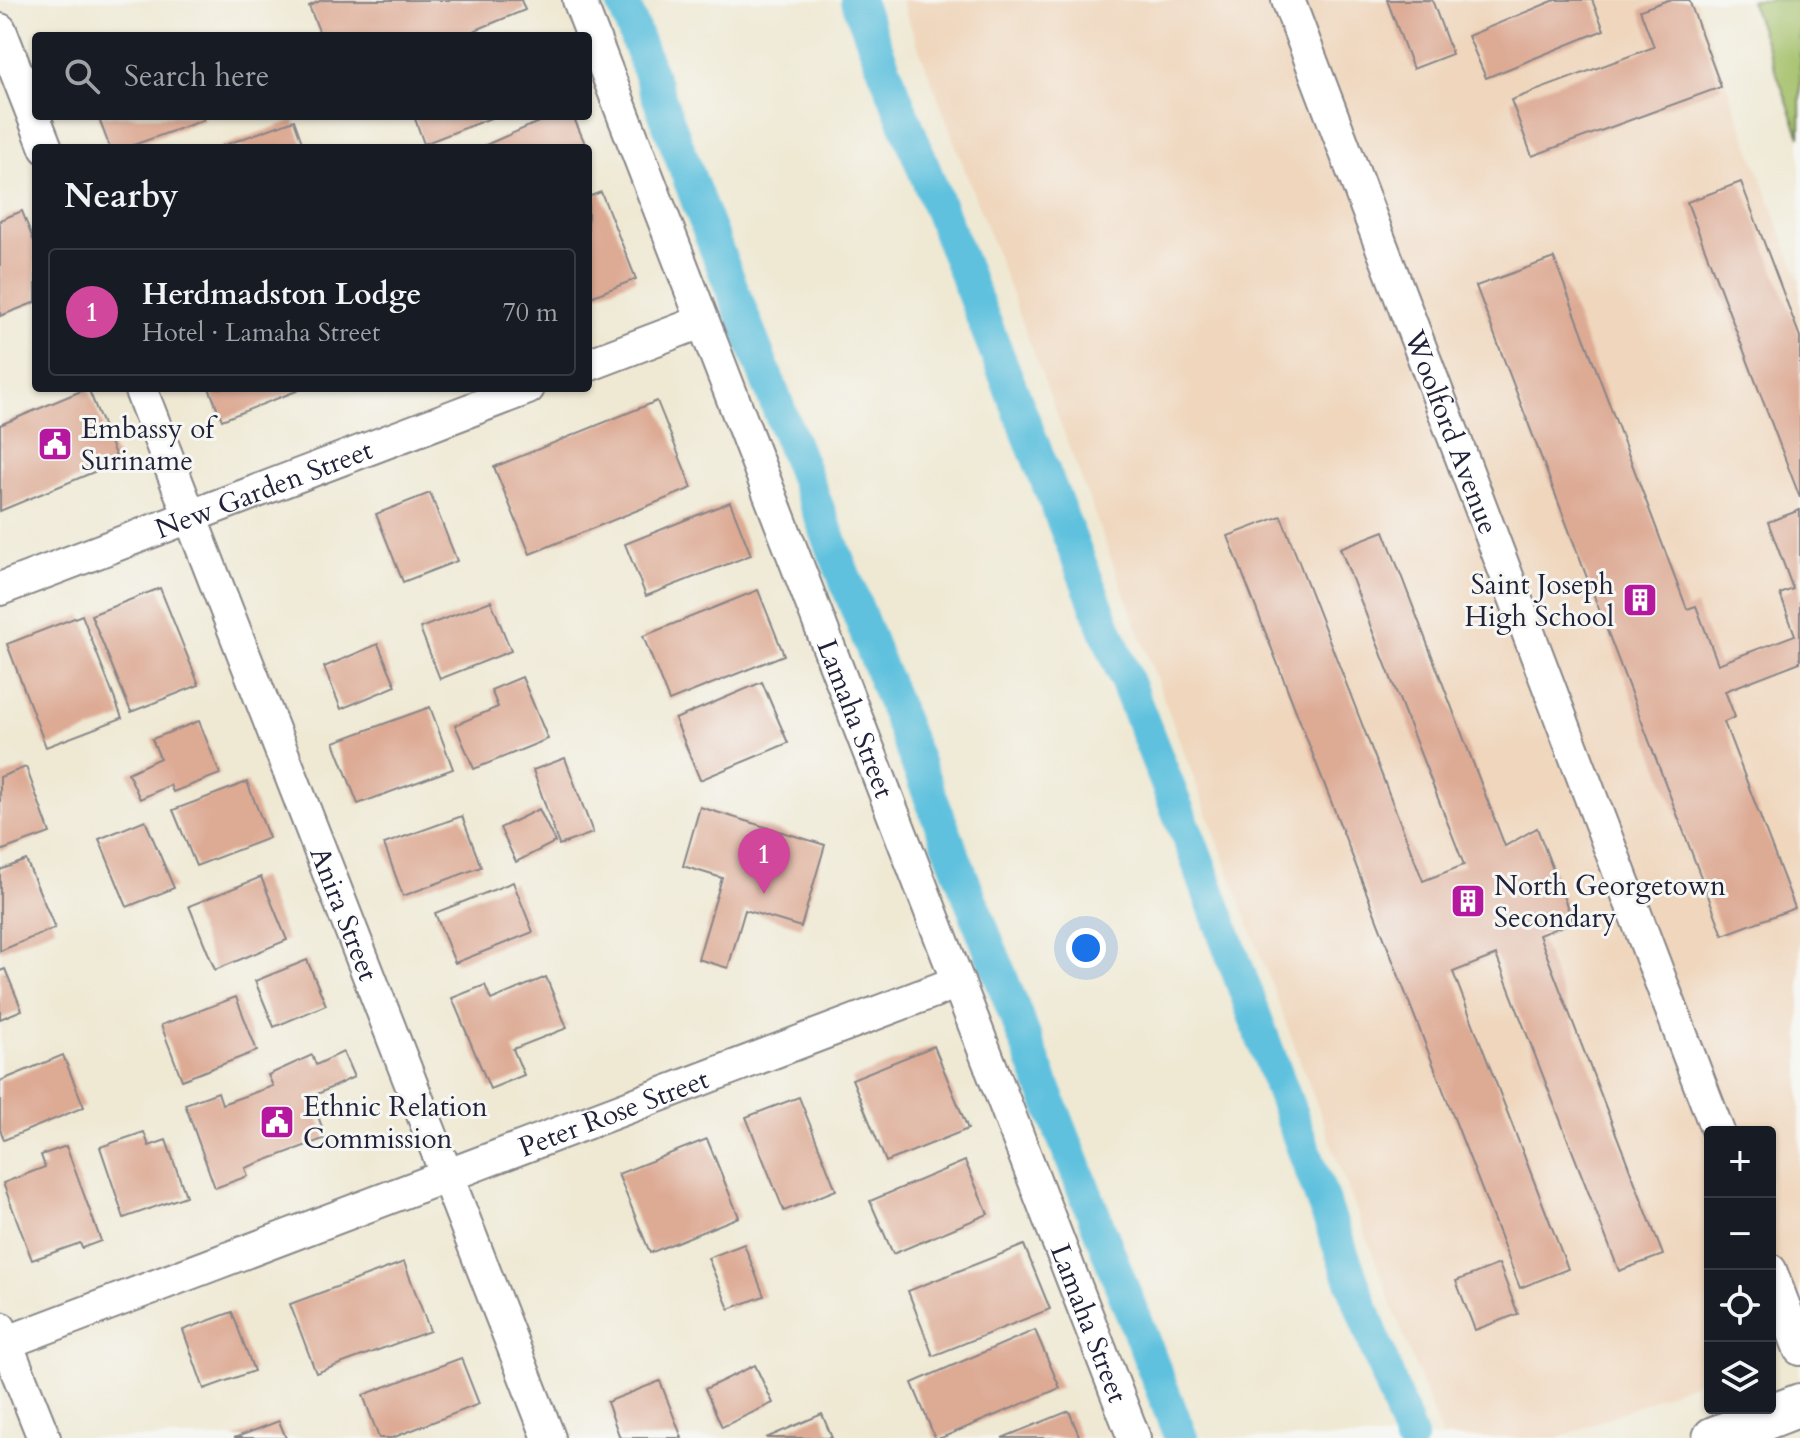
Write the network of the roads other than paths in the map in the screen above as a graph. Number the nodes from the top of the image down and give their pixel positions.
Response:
1 (579, 0) edge
2 (1288, 0) edge
3 (0, 30) edge
4 (591, 32) edge
5 (592, 34) edge
6 (32, 112) edge
7 (35, 120) edge
8 (44, 144) edge
9 (701, 322) junction
10 (592, 363) edge
11 (142, 392) edge
12 (518, 392) edge
13 (190, 517) junction
14 (0, 589) edge
15 (958, 982) junction
16 (1716, 1126) edge
17 (447, 1176) junction
18 (1776, 1286) edge
19 (2, 1338) edge
20 (1800, 1349) edge
21 (1800, 1405) edge
22 (44, 1438) edge
23 (549, 1438) edge
24 (1134, 1438) edge
25 (1714, 1438) edge

1 - 4 street, Lamaha Street
2 - 16 street, Woolford Avenue
3 - 6 street
5 - 9 street, Lamaha Street
7 - 8 street
9 - 10 street
9 - 15 street, Lamaha Street
11 - 13 street, Anira Street
12 - 13 street, New Garden Street
13 - 14 street, New Garden Street
13 - 17 street, Anira Street
15 - 17 street, Peter Rose Street
15 - 24 street, Lamaha Street
17 - 19 street, Peter Rose Street
17 - 23 street, Anira Street
18 - 20 street
19 - 22 street
21 - 25 main road

